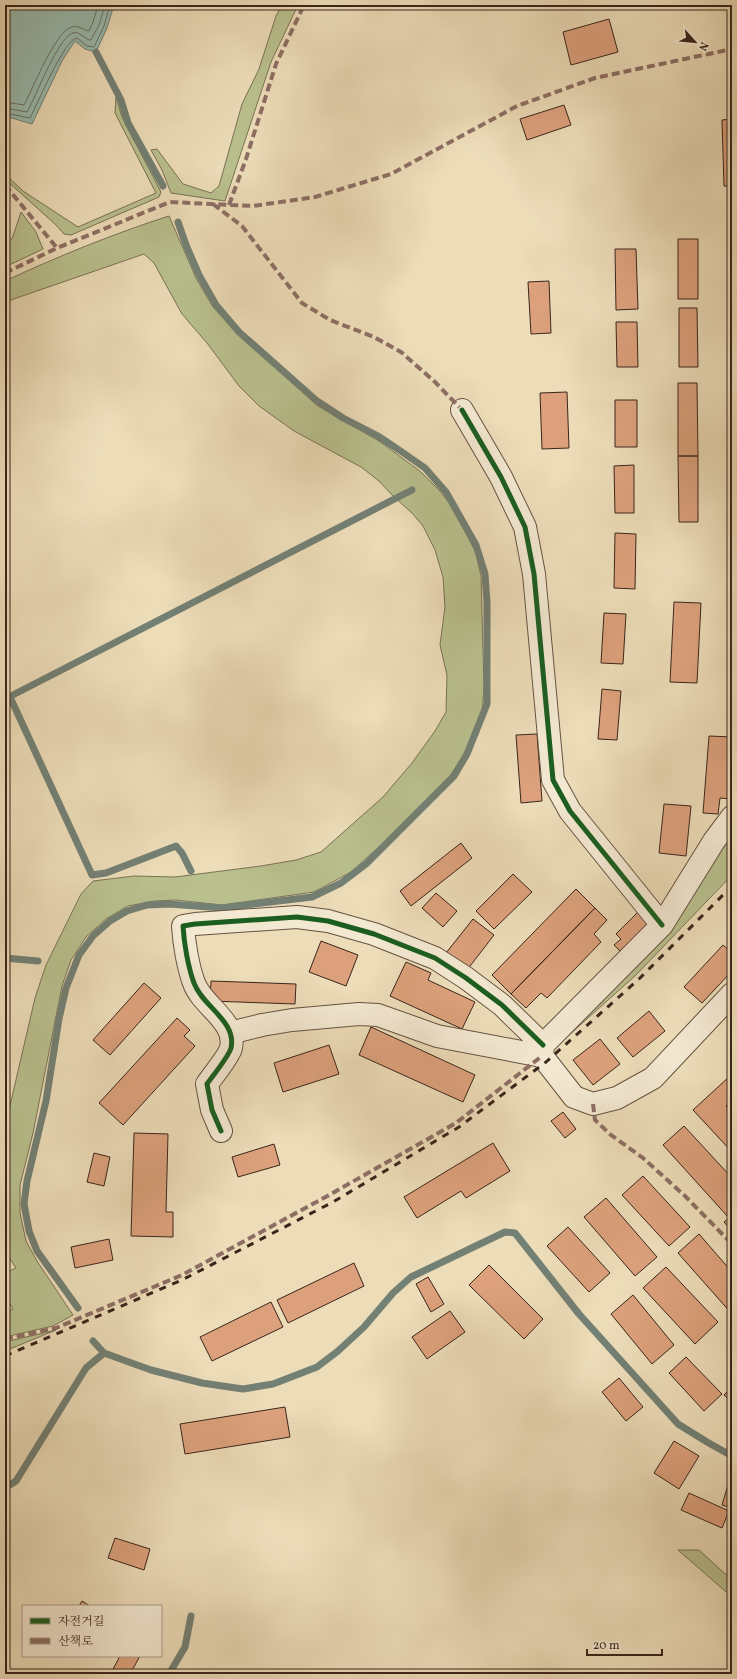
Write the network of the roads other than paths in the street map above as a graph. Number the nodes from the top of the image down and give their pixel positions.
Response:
1 (462, 410) dead end
2 (732, 817) edge
3 (662, 925) junction
4 (732, 994) edge
5 (230, 1033) junction
6 (542, 1051) junction
7 (221, 1131) dead end

1 - 3 street
2 - 3 street
3 - 6 street
4 - 6 street
5 - 6 street
5 - 6 street
5 - 7 street

